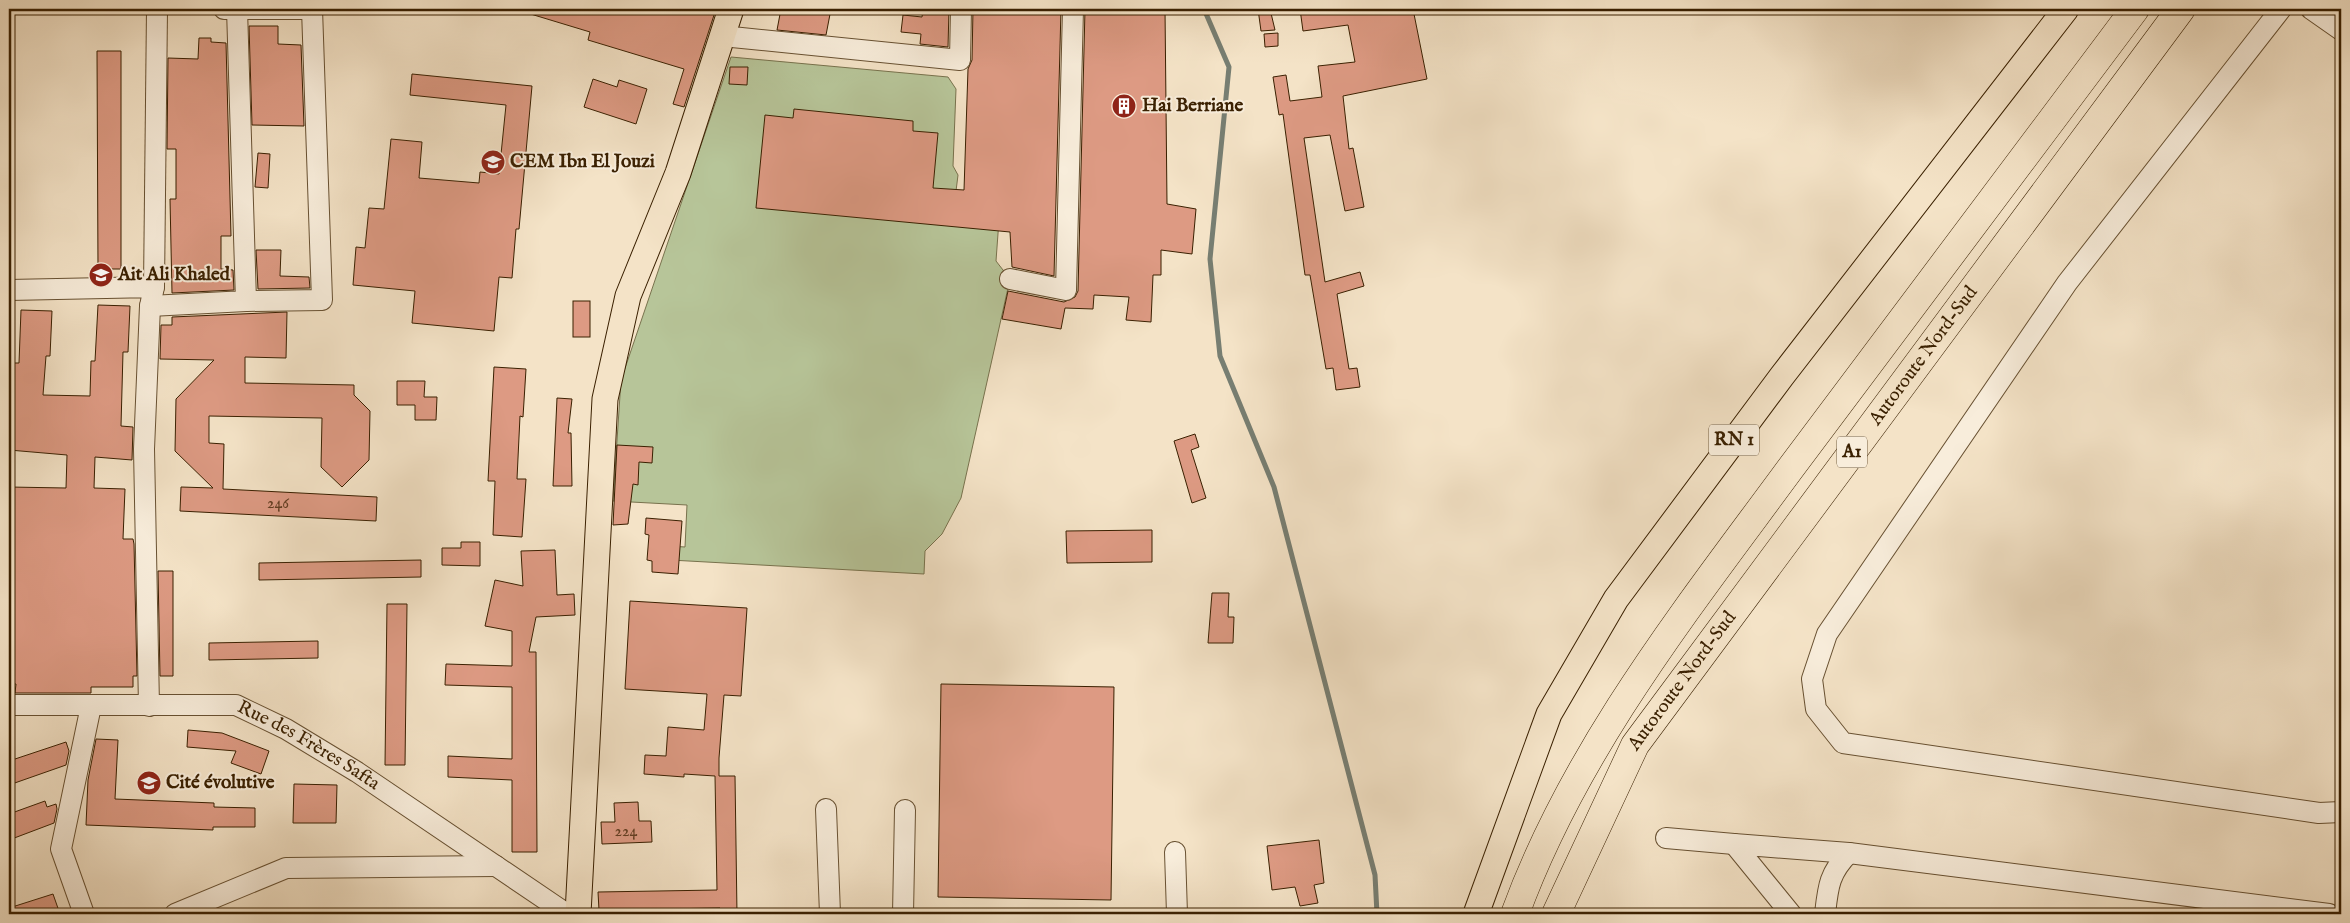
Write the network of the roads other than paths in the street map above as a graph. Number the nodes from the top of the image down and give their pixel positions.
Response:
1 (157, 9) edge
2 (224, 9) edge
3 (237, 9) edge
4 (731, 9) edge
5 (961, 9) edge
6 (1073, 9) edge
7 (2066, 9) edge
8 (2135, 9) edge
9 (2181, 9) edge
10 (2281, 9) edge
11 (2312, 9) edge
12 (2341, 30) edge
13 (722, 36) junction
14 (1010, 279) dead end
15 (154, 287) junction
16 (9, 290) edge
17 (246, 301) junction
18 (150, 306) junction
19 (9, 705) edge
20 (91, 706) junction
21 (148, 706) junction
22 (826, 809) dead end
23 (905, 810) dead end
24 (2341, 812) edge
25 (1666, 838) dead end
26 (1734, 844) junction
27 (1175, 852) dead end
28 (1849, 853) junction
29 (496, 866) junction
30 (84, 914) edge
31 (176, 914) edge
32 (567, 914) edge
33 (578, 914) edge
34 (830, 914) edge
35 (903, 914) edge
36 (1177, 914) edge
37 (1476, 914) edge
38 (1515, 914) edge
39 (1556, 914) edge
40 (1790, 914) edge
41 (1825, 914) edge
42 (2329, 914) edge

1 - 15 street
2 - 3 street
3 - 17 street
3 - 17 street
4 - 13 main road
5 - 13 street
6 - 14 street
7 - 37 main road, RN 1
8 - 38 highway, Autoroute Nord-Sud / A1
9 - 39 highway, Autoroute Nord-Sud / A1
10 - 24 street
11 - 12 street
13 - 33 main road
15 - 16 street
15 - 18 street
17 - 18 street
18 - 21 street
19 - 20 street, Rue des Frères Safta
20 - 21 street, Rue des Frères Safta
20 - 30 street
21 - 29 street, Rue des Frères Safta
22 - 34 street
23 - 35 street
25 - 26 street
26 - 28 street
26 - 40 street
27 - 36 street
28 - 41 street
28 - 42 street
29 - 31 street
29 - 32 street, Rue des Frères Safta

